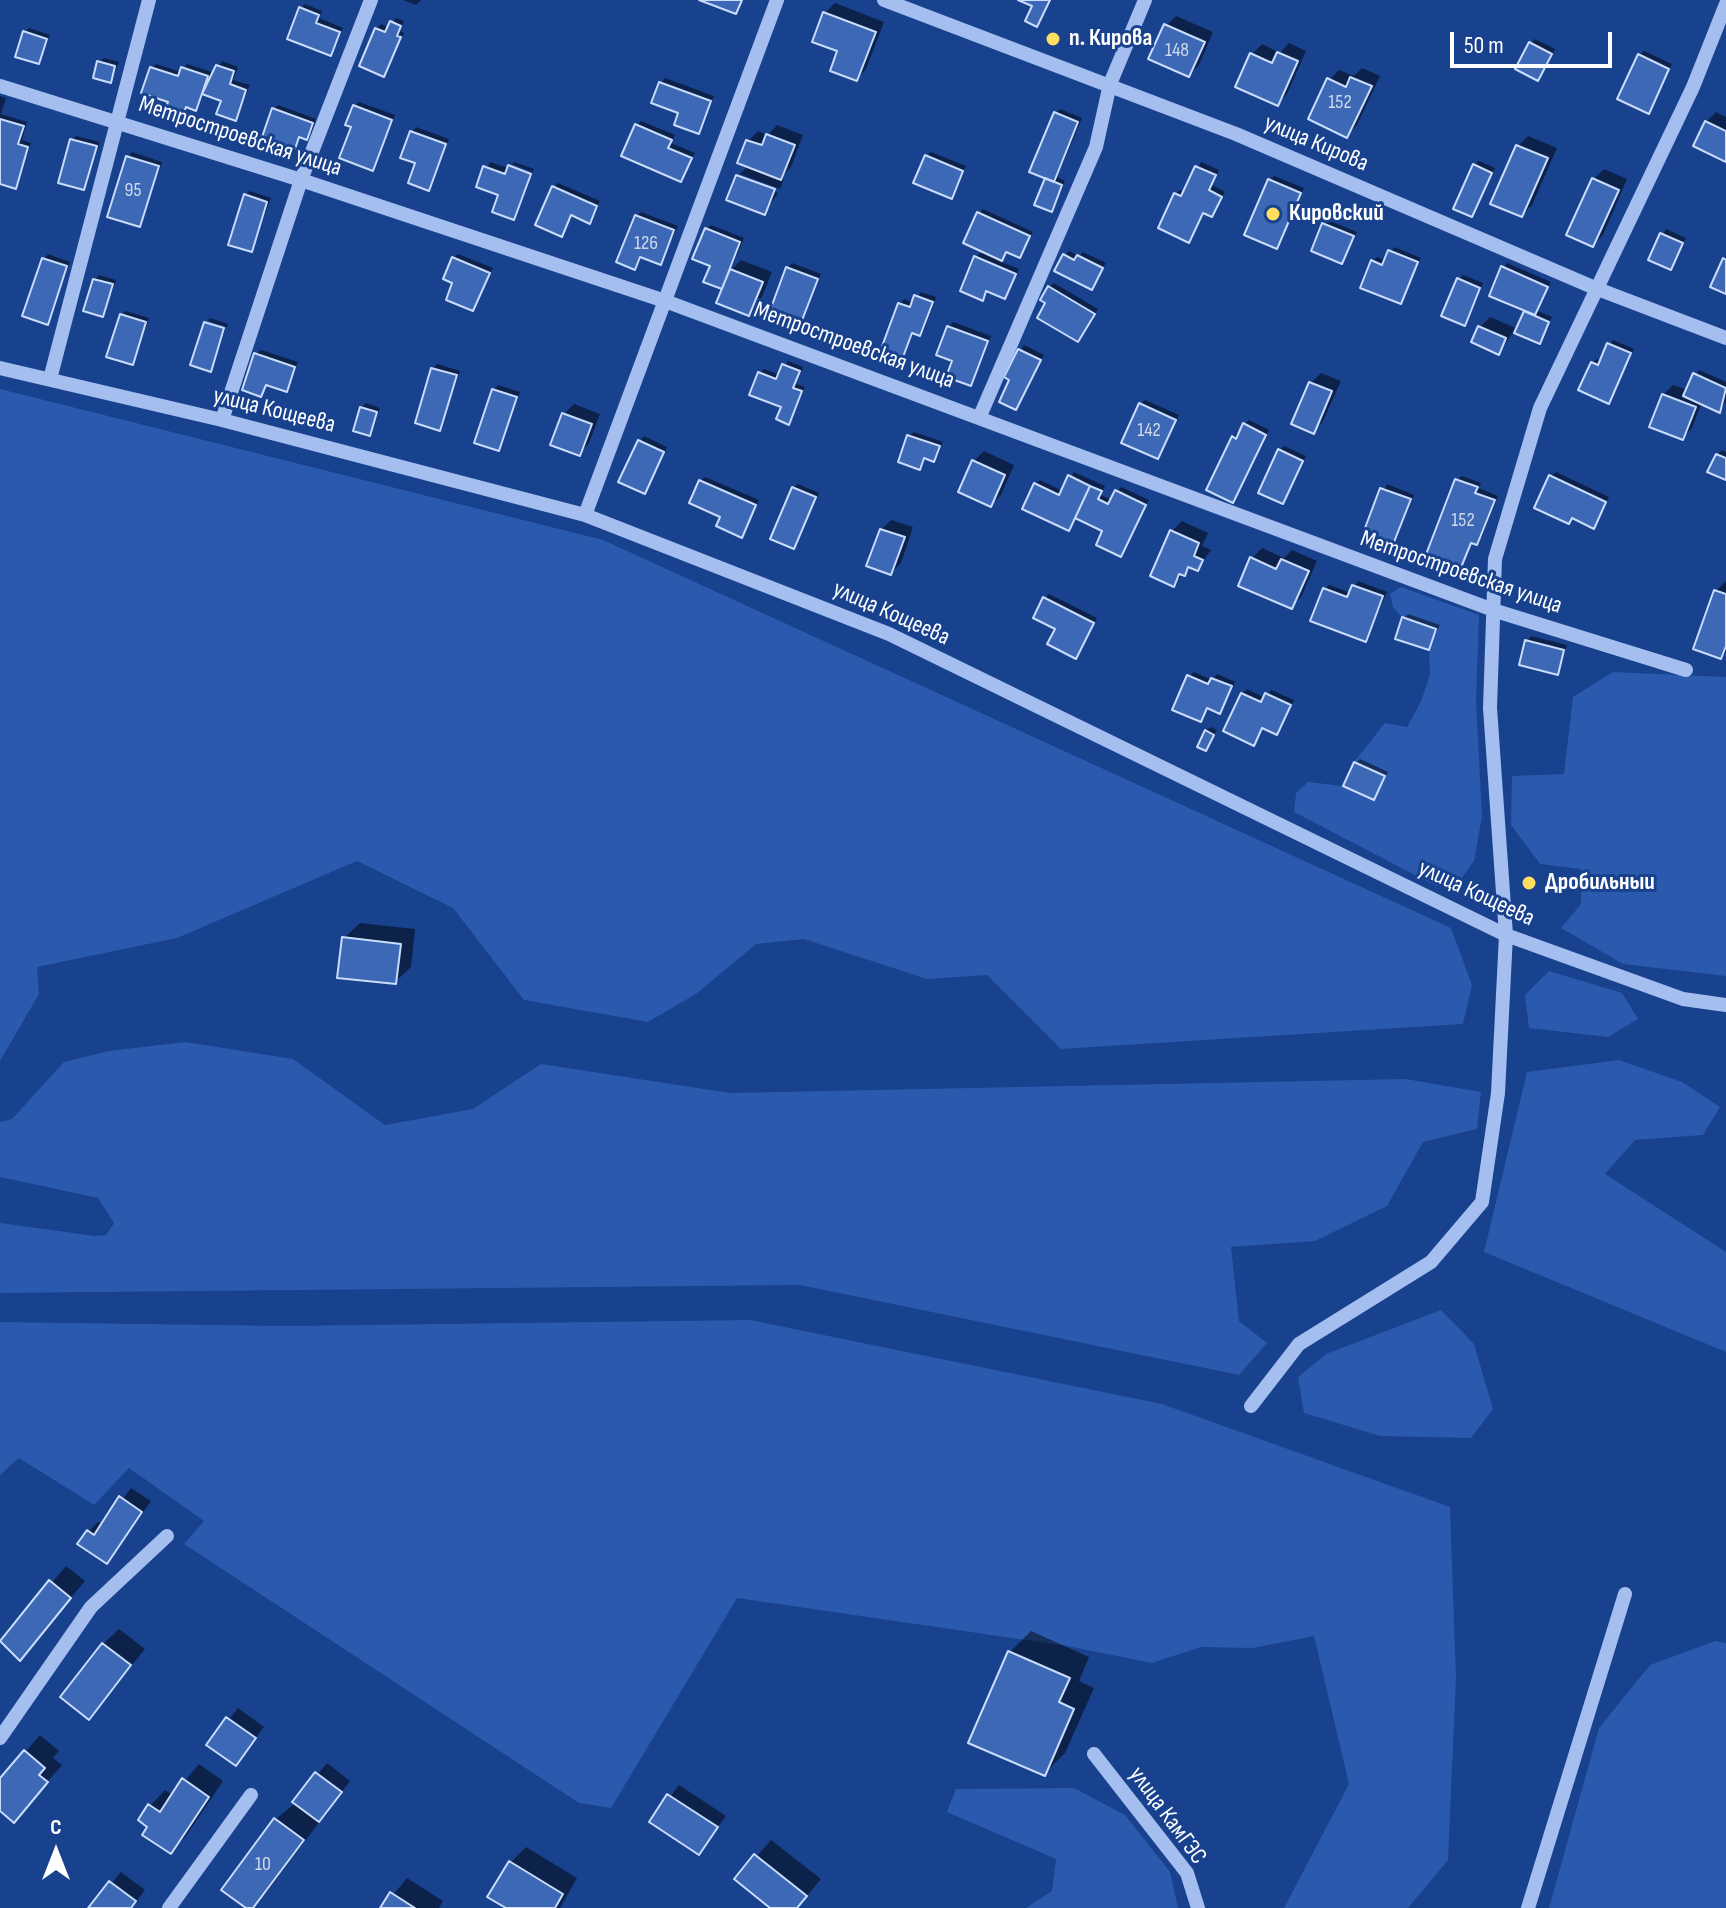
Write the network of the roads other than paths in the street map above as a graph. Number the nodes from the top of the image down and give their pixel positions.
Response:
1 (149, 0) edge
2 (371, 0) edge
3 (777, 0) edge
4 (884, 0) edge
5 (1145, 0) edge
6 (1726, 4) edge
7 (1110, 84) junction
8 (0, 86) edge
9 (118, 121) junction
10 (301, 180) junction
11 (1595, 288) junction
12 (665, 301) junction
13 (1726, 338) edge
14 (0, 368) edge
15 (50, 379) junction
16 (980, 416) junction
17 (222, 420) junction
18 (585, 515) junction
19 (1496, 611) junction
20 (1686, 670) dead end
21 (1506, 935) junction
22 (1726, 1005) edge
23 (1251, 1406) dead end
24 (167, 1536) dead end
25 (1625, 1594) dead end
26 (0, 1738) edge
27 (1094, 1754) dead end
28 (251, 1795) dead end
29 (169, 1908) edge
30 (1198, 1908) edge
31 (1528, 1908) edge

1 - 9 street
2 - 10 street
3 - 12 street
4 - 7 street, улица Кирова
5 - 7 street
6 - 11 street
7 - 11 street, улица Кирова
7 - 16 street
8 - 9 street, Метростроевская улица
9 - 10 street, Метростроевская улица
9 - 15 street
10 - 12 street, Метростроевская улица
10 - 17 street
11 - 13 street, улица Кирова
11 - 19 street
12 - 16 street, Метростроевская улица
12 - 18 street
14 - 15 street, улица Кощеева
15 - 17 street, улица Кощеева
16 - 19 street, Метростроевская улица
17 - 18 street, улица Кощеева
18 - 21 street, улица Кощеева
19 - 20 street, Метростроевская улица
19 - 21 street
21 - 22 street, улица Кощеева
21 - 23 street
24 - 26 street
25 - 31 street
27 - 30 street, улица КамГЭС
28 - 29 street

